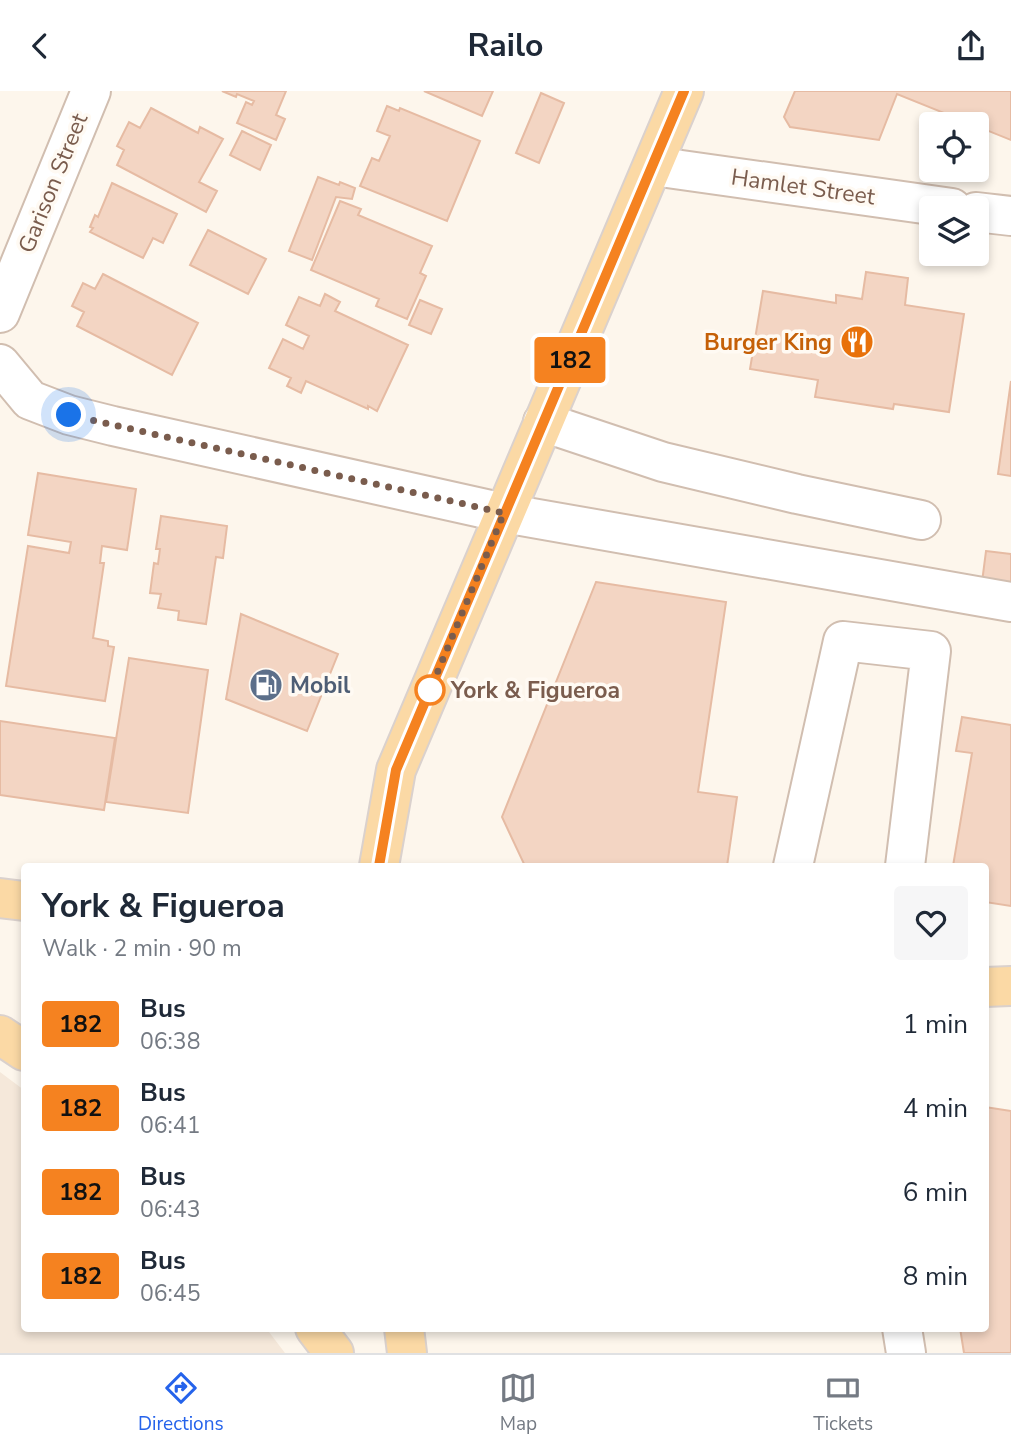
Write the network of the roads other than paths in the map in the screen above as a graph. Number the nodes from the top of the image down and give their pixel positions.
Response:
1 (91, 91) edge
2 (684, 91) edge
3 (653, 166) junction
4 (919, 203) edge
5 (989, 213) edge
6 (1011, 216) edge
7 (0, 313) edge
8 (0, 364) edge
9 (543, 422) junction
10 (504, 513) junction
11 (921, 520) dead end
12 (1011, 602) edge
13 (380, 863) edge
14 (794, 863) edge
15 (905, 863) edge
16 (0, 898) edge
17 (21, 901) edge
18 (1011, 986) edge
19 (989, 988) edge
20 (0, 1035) edge
21 (21, 1049) edge
22 (318, 1332) edge
23 (404, 1332) edge
24 (902, 1332) edge
25 (334, 1353) edge
26 (407, 1353) edge
27 (905, 1353) edge

1 - 7 street, Garison Street
2 - 3 main road
3 - 4 street, Hamlet Street
3 - 9 main road
5 - 6 street
8 - 10 street
9 - 10 main road
9 - 11 street
10 - 12 street
10 - 13 main road
14 - 15 street
16 - 17 main road
18 - 19 main road
20 - 21 main road
22 - 25 main road
23 - 26 main road
24 - 27 street

